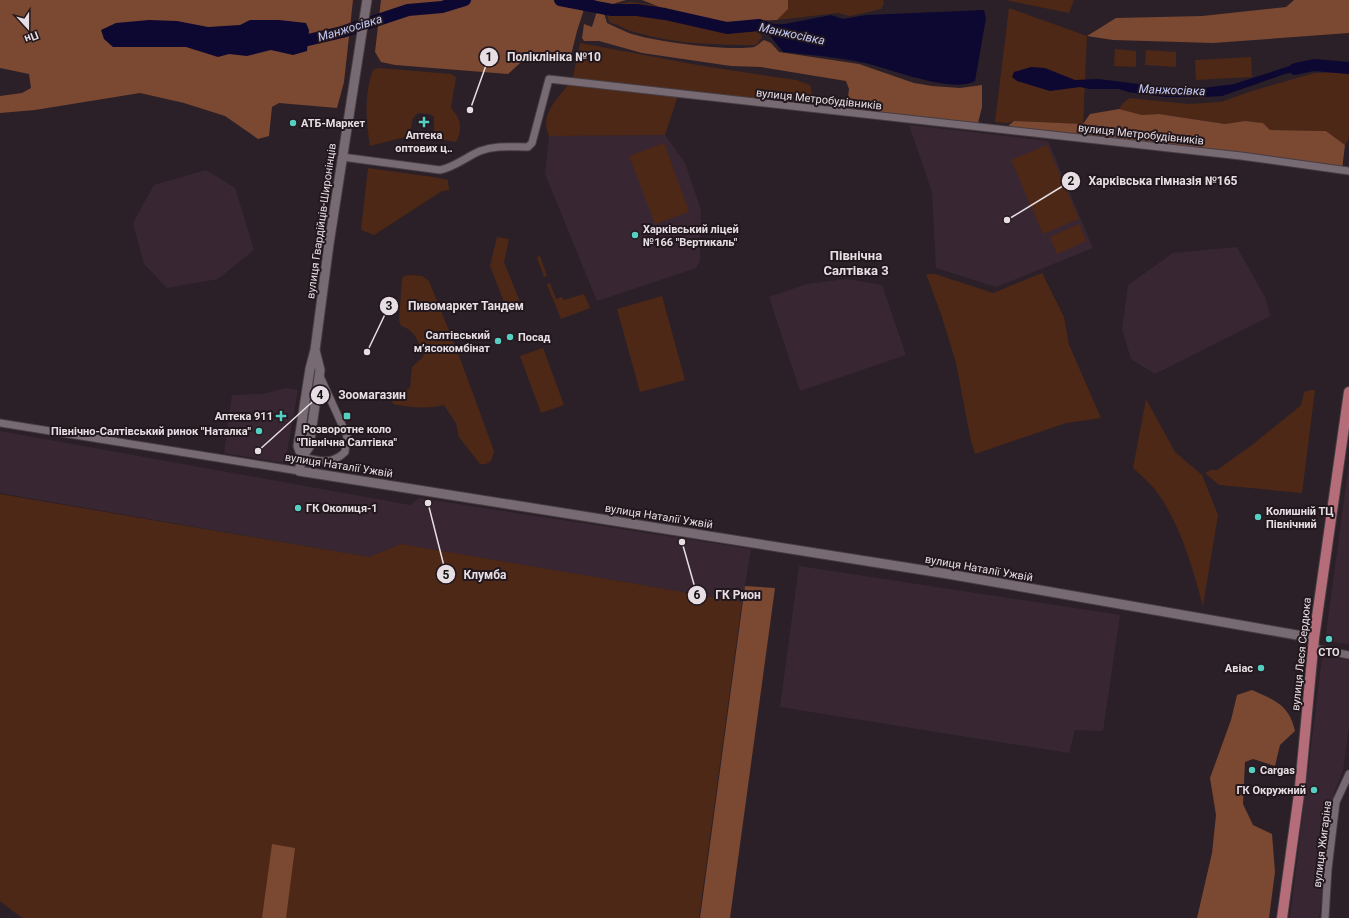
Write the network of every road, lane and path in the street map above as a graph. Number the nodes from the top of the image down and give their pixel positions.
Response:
1 (367, 0) edge
2 (342, 157) junction
3 (1349, 171) edge
4 (315, 350) junction
5 (319, 374) junction
6 (1349, 392) edge
7 (0, 423) edge
8 (302, 457) junction
9 (299, 471) junction
10 (1313, 643) junction
11 (1349, 655) edge
12 (1349, 774) edge
13 (1282, 918) edge
14 (1326, 918) edge

1 - 2 main road, вулиця Гвардійців-Широнінців
2 - 3 street, вулиця Метробудівників
2 - 4 main road, вулиця Гвардійців-Широнінців
4 - 5 main road, вулиця Гвардійців-Широнінців
4 - 8 main road, вулиця Гвардійців-Широнінців
5 - 8 main road, вулиця Гвардійців-Широнінців
5 - 8 street, вулиця Гвардійців-Широнінців
6 - 10 main road, вулиця Леся Сердюка
7 - 9 street, вулиця Наталії Ужвій
8 - 9 main road, вулиця Гвардійців-Широнінців
9 - 10 main road, вулиця Наталії Ужвій
10 - 11 street
10 - 13 main road, вулиця Леся Сердюка
12 - 14 street, вулиця Жигаріна

